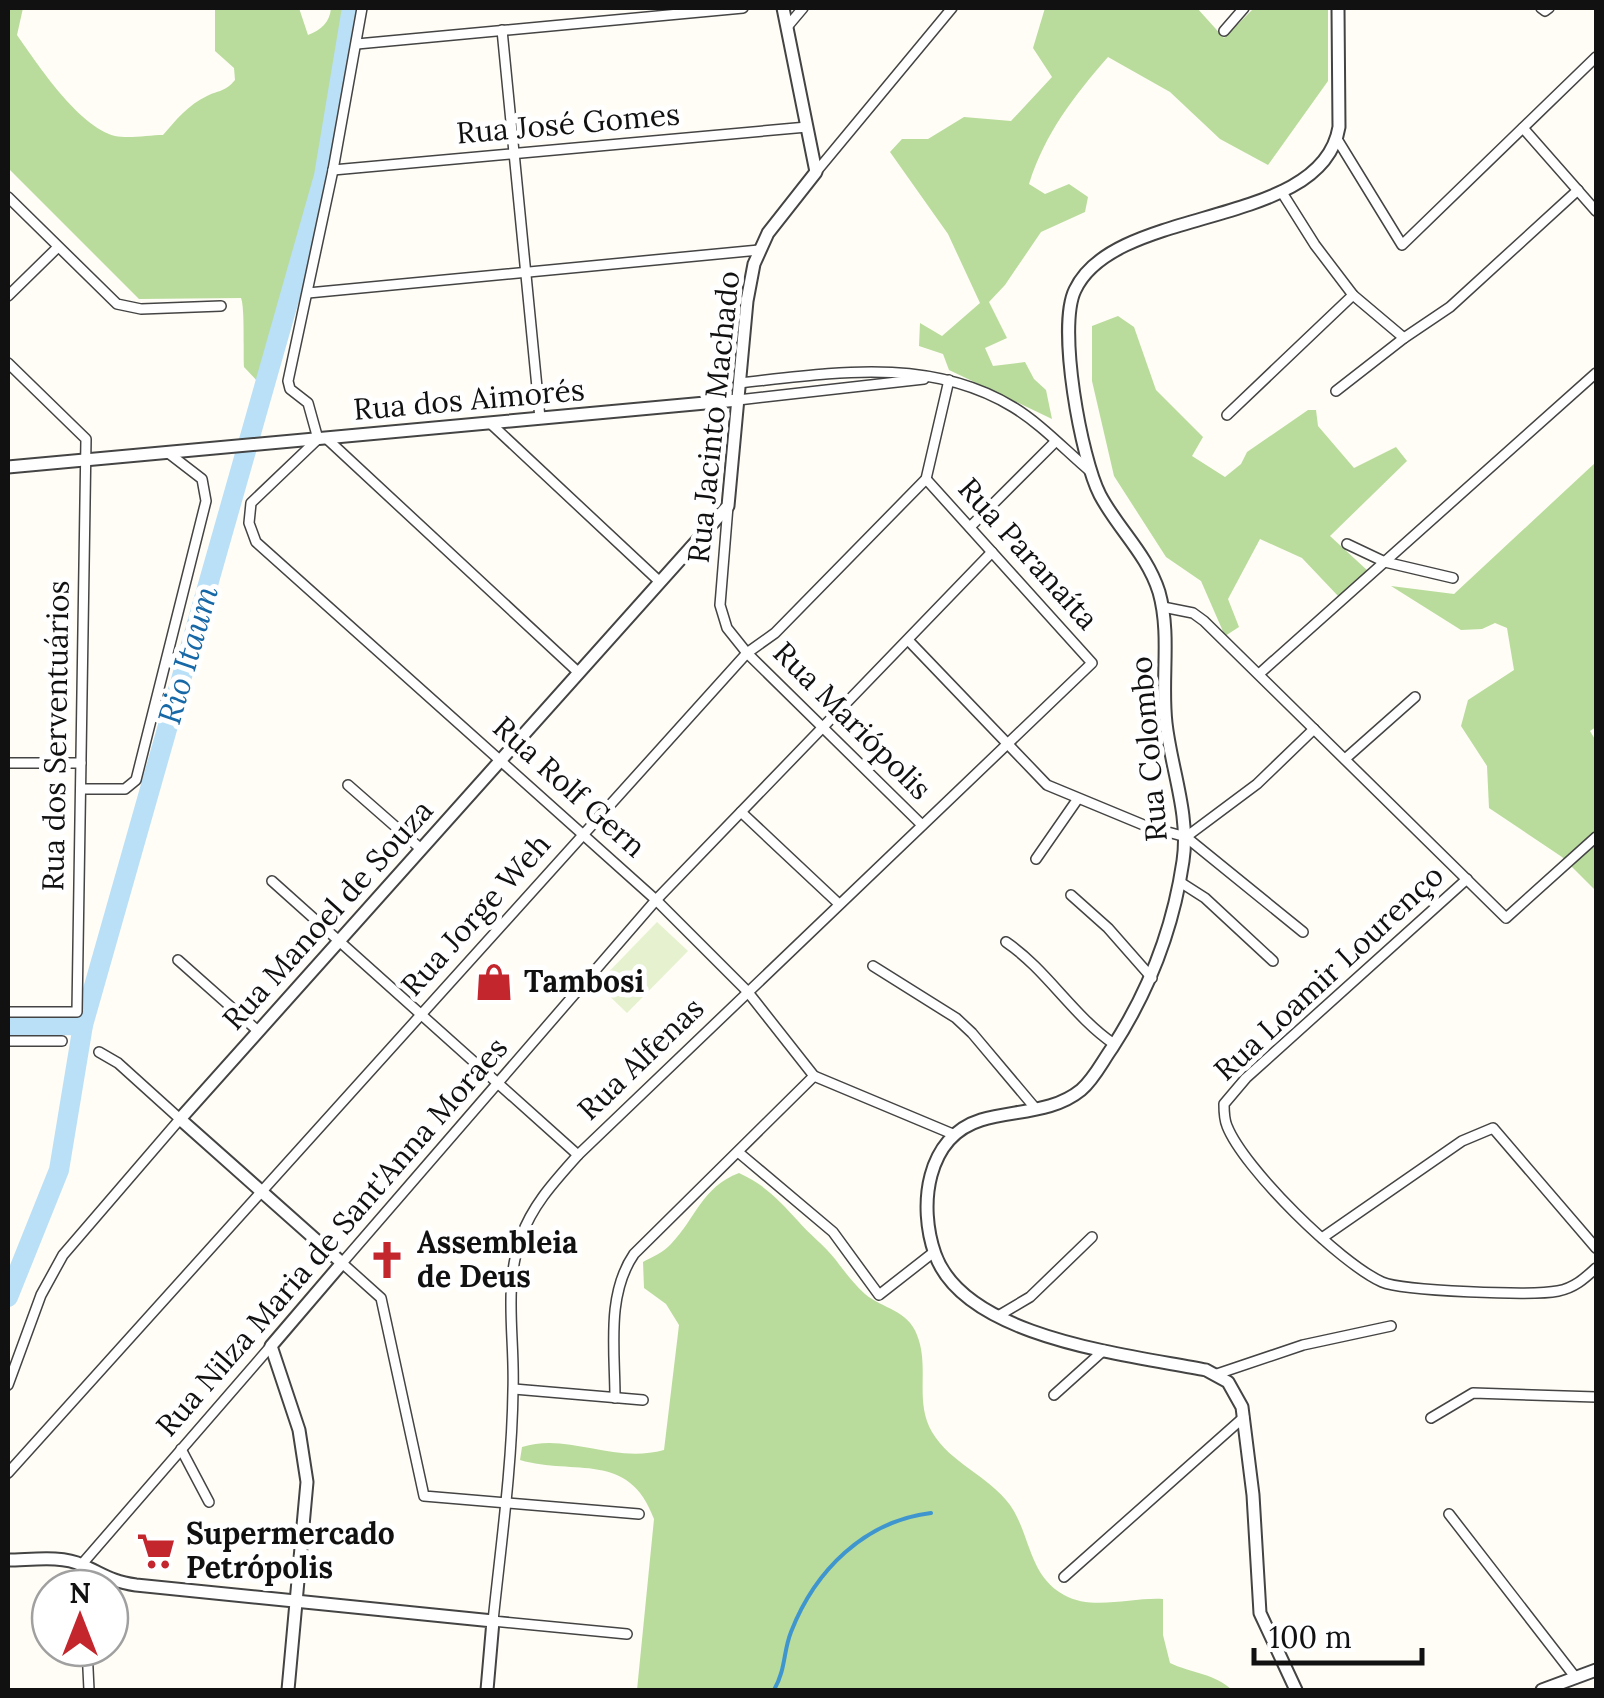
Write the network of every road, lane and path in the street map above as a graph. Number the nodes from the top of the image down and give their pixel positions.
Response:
1 (362, 8) edge
2 (743, 8) edge
3 (783, 8) edge
4 (803, 8) edge
5 (952, 8) edge
6 (1244, 8) edge
7 (1338, 8) edge
8 (1541, 8) edge
9 (1548, 8) edge
10 (787, 26) junction
11 (502, 30) junction
12 (1224, 30) dead end
13 (357, 44) junction
14 (1596, 57) edge
15 (807, 127) junction
16 (1523, 128) junction
17 (1337, 139) junction
18 (514, 154) junction
19 (333, 170) junction
20 (816, 172) junction
21 (1578, 190) junction
22 (1281, 191) junction
23 (8, 197) edge
24 (1596, 211) edge
25 (57, 248) junction
26 (759, 250) junction
27 (526, 272) junction
28 (308, 293) junction
29 (1352, 295) junction
30 (8, 296) edge
31 (222, 306) dead end
32 (1404, 338) junction
33 (8, 364) edge
34 (1596, 373) edge
35 (934, 378) junction
36 (949, 380) junction
37 (740, 383) junction
38 (1336, 391) dead end
39 (738, 400) junction
40 (1227, 415) dead end
41 (540, 418) junction
42 (490, 423) junction
43 (322, 438) junction
44 (1056, 442) junction
45 (166, 452) junction
46 (85, 460) junction
47 (8, 467) edge
48 (1090, 472) junction
49 (926, 479) junction
50 (728, 506) junction
51 (970, 527) junction
52 (1346, 544) dead end
53 (992, 552) junction
54 (1384, 562) junction
55 (1452, 578) dead end
56 (660, 582) junction
57 (1163, 606) junction
58 (908, 640) junction
59 (747, 652) junction
60 (1092, 663) joint
61 (579, 673) junction
62 (1259, 674) junction
63 (1415, 697) dead end
64 (823, 727) junction
65 (1314, 729) junction
66 (1007, 744) junction
67 (502, 759) junction
68 (1345, 759) junction
69 (8, 763) edge
70 (81, 763) junction
71 (348, 785) dead end
72 (80, 789) junction
73 (1077, 800) junction
74 (741, 812) junction
75 (922, 825) junction
76 (584, 834) junction
77 (1186, 837) junction
78 (1596, 837) edge
79 (421, 850) junction
80 (1036, 859) dead end
81 (1467, 879) junction
82 (272, 882) dead end
83 (1180, 882) junction
84 (1071, 895) dead end
85 (656, 900) junction
86 (839, 904) junction
87 (1303, 932) dead end
88 (339, 941) junction
89 (1006, 942) dead end
90 (178, 960) dead end
91 (1273, 961) dead end
92 (874, 966) dead end
93 (1152, 978) junction
94 (747, 991) junction
95 (8, 1012) edge
96 (420, 1014) junction
97 (258, 1032) junction
98 (8, 1041) edge
99 (62, 1041) dead end
100 (1114, 1044) junction
101 (99, 1052) dead end
102 (814, 1076) junction
103 (498, 1084) junction
104 (1036, 1109) junction
105 (180, 1119) junction
106 (954, 1135) junction
107 (738, 1152) junction
108 (578, 1156) junction
109 (261, 1191) junction
110 (1092, 1237) dead end
111 (1322, 1238) junction
112 (1596, 1248) edge
113 (934, 1252) junction
114 (342, 1263) junction
115 (1596, 1268) edge
116 (998, 1316) junction
117 (1391, 1326) dead end
118 (270, 1346) junction
119 (1104, 1350) junction
120 (1217, 1374) junction
121 (8, 1386) edge
122 (514, 1389) junction
123 (1054, 1395) dead end
124 (1596, 1397) edge
125 (615, 1398) junction
126 (643, 1400) dead end
127 (1244, 1417) junction
128 (1431, 1418) dead end
129 (181, 1449) junction
130 (8, 1472) edge
131 (208, 1502) dead end
132 (504, 1503) junction
133 (639, 1514) dead end
134 (1449, 1514) dead end
135 (8, 1560) edge
136 (82, 1564) junction
137 (82, 1568) edge
138 (1064, 1577) dead end
139 (296, 1602) junction
140 (494, 1621) junction
141 (627, 1634) dead end
142 (1596, 1670) edge
143 (1576, 1678) junction
144 (288, 1690) edge
145 (486, 1690) edge
146 (1296, 1690) edge
147 (1542, 1690) edge

1 - 13 street
2 - 11 street
3 - 10 street
4 - 10 street
5 - 20 street, Rua Jacinto Machado
6 - 12 street
7 - 17 street
8 - 9 street
10 - 15 street
11 - 13 street
11 - 18 street
13 - 19 street
14 - 16 street
15 - 18 street, Rua José Gomes
15 - 20 street
16 - 17 street
16 - 21 street
17 - 22 street, Rua Colombo
18 - 19 street, Rua José Gomes
18 - 27 street
19 - 28 street
20 - 26 street, Rua Jacinto Machado
21 - 24 street
21 - 32 street
22 - 29 street
22 - 48 street, Rua Colombo
23 - 25 street
25 - 30 street
25 - 31 street
26 - 27 street
26 - 37 street, Rua Jacinto Machado
27 - 28 street
27 - 41 street
28 - 43 street
29 - 32 street
29 - 40 street
32 - 38 street
33 - 46 street
34 - 54 street
35 - 36 street, Rua dos Aimorés
35 - 37 street, Rua dos Aimorés
35 - 39 street, Rua dos Aimorés
36 - 44 street, Rua dos Aimorés
36 - 49 street
37 - 39 street, Rua Jacinto Machado
39 - 41 street, Rua dos Aimorés
39 - 50 street, Rua Jacinto Machado
41 - 42 street, Rua dos Aimorés
42 - 43 street, Rua dos Aimorés
42 - 56 street
43 - 45 street, Rua dos Aimorés
43 - 61 street
43 - 67 street, Rua Rolf Gern
44 - 48 street, Rua dos Aimorés
44 - 51 street
45 - 46 street, Rua dos Aimorés
45 - 72 street
46 - 47 street, Rua dos Aimorés
46 - 70 street, Rua dos Serventuários
48 - 57 street, Rua Colombo
49 - 51 street, Rua Paranaíta
49 - 59 street, Rua Jorge Weh
50 - 56 street, Rua Manoel de Souza
50 - 59 street, Rua Jacinto Machado
51 - 53 street, Rua Paranaíta
52 - 54 street
53 - 58 street, Rua Nilza Maria de Sant'Anna Moraes
53 - 60 street, Rua Paranaíta
54 - 55 street
54 - 62 street
56 - 61 street, Rua Manoel de Souza
57 - 62 street
57 - 77 street, Rua Colombo
58 - 64 street, Rua Nilza Maria de Sant'Anna Moraes
58 - 66 street
59 - 64 street, Rua Mariópolis
59 - 76 street, Rua Jorge Weh
60 - 66 street, Rua Alfenas
61 - 67 street, Rua Manoel de Souza
62 - 65 street
63 - 68 street
64 - 74 street, Rua Nilza Maria de Sant'Anna Moraes
64 - 75 street, Rua Mariópolis
65 - 68 street
65 - 77 street
66 - 73 street
66 - 75 street, Rua Alfenas
67 - 76 street, Rua Rolf Gern
67 - 79 street, Rua Manoel de Souza
68 - 81 street
69 - 70 street
70 - 72 street, Rua dos Serventuários
71 - 79 street
72 - 95 street, Rua dos Serventuários
73 - 77 street
73 - 80 street
74 - 85 street, Rua Nilza Maria de Sant'Anna Moraes
74 - 86 street
75 - 86 street, Rua Alfenas
76 - 85 street, Rua Rolf Gern
76 - 96 street, Rua Jorge Weh
77 - 83 street, Rua Colombo
77 - 87 street
78 - 81 street
79 - 88 street, Rua Manoel de Souza
81 - 111 street, Rua Loamir Lourenço
82 - 88 street
83 - 91 street
83 - 93 street, Rua Colombo
84 - 93 street
85 - 94 street, Rua Rolf Gern
85 - 103 street, Rua Nilza Maria de Sant'Anna Moraes
86 - 94 street, Rua Alfenas
88 - 96 street
88 - 97 street, Rua Manoel de Souza
89 - 100 street
90 - 97 street
92 - 104 street
93 - 100 street, Rua Colombo
94 - 102 street, Rua Rolf Gern
94 - 108 street, Rua Alfenas
96 - 103 street
96 - 109 street, Rua Jorge Weh
97 - 105 street, Rua Manoel de Souza
98 - 99 street
100 - 104 street, Rua Colombo
101 - 105 street
102 - 106 street, Rua Rolf Gern
102 - 107 street
103 - 108 street
103 - 114 street, Rua Nilza Maria de Sant'Anna Moraes
104 - 106 street, Rua Colombo
105 - 109 street
105 - 121 street, Rua Manoel de Souza
106 - 113 street
107 - 113 street
107 - 125 street
108 - 122 street, Rua Alfenas
109 - 114 street
109 - 130 street, Rua Jorge Weh
110 - 116 street
111 - 112 street
111 - 115 street
113 - 116 street
114 - 118 street, Rua Nilza Maria de Sant'Anna Moraes
114 - 132 street
116 - 119 street
117 - 120 street
118 - 129 street, Rua Nilza Maria de Sant'Anna Moraes
118 - 139 street
119 - 120 street
119 - 123 street
120 - 127 street
122 - 125 street
122 - 132 street, Rua Alfenas
124 - 128 street
125 - 126 street
127 - 138 street
127 - 146 street
129 - 131 street
129 - 136 street, Rua Nilza Maria de Sant'Anna Moraes
132 - 133 street
132 - 140 street, Rua Alfenas
134 - 143 street
135 - 136 street
136 - 137 street
136 - 139 street
139 - 140 street
139 - 144 street
140 - 141 street
140 - 145 street
142 - 143 street
143 - 147 street

